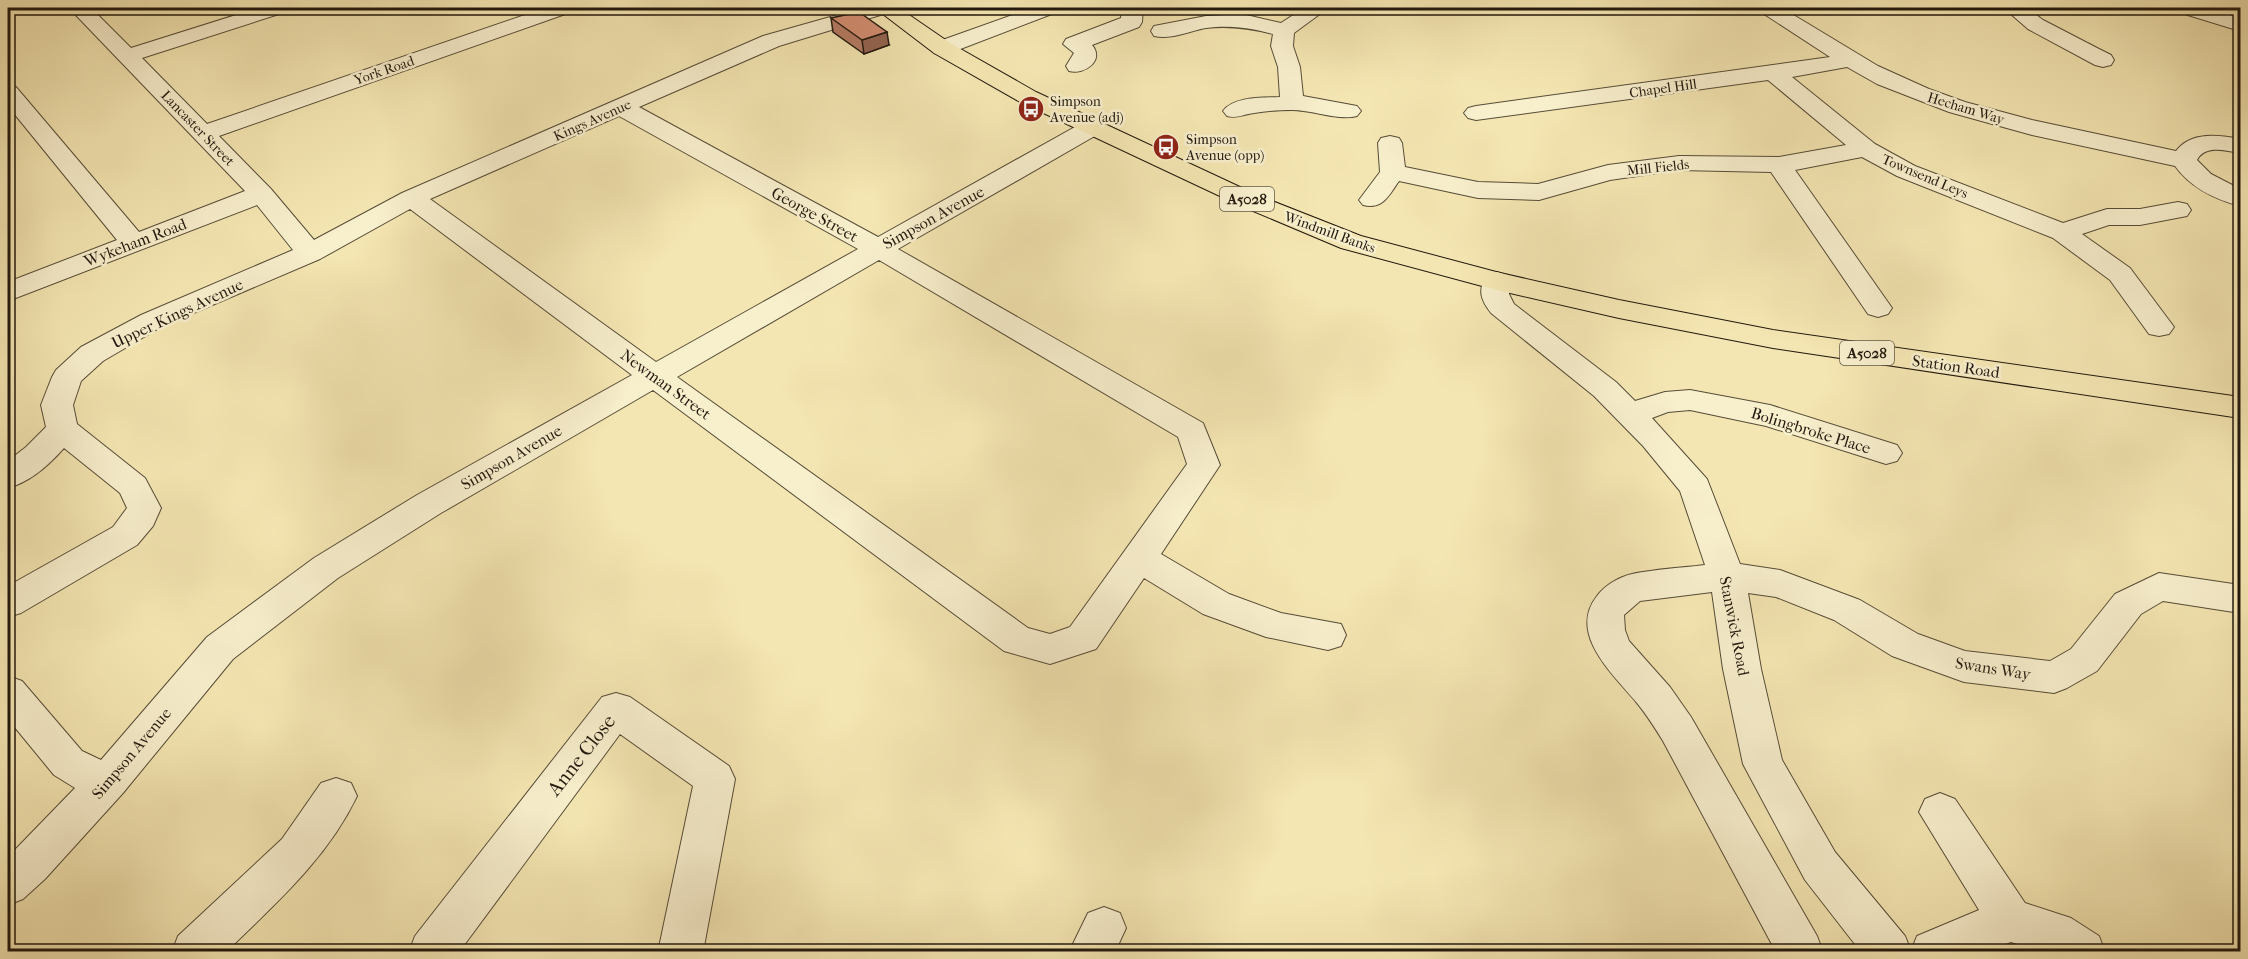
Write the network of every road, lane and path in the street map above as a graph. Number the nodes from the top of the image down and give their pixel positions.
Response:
1 (80, 8) edge
2 (884, 8) edge
3 (1050, 8) edge
4 (1133, 8) edge
5 (1317, 8) edge
6 (1768, 8) edge
7 (2015, 8) edge
8 (2185, 8) edge
9 (552, 9) edge
10 (272, 10) dead end
11 (2241, 25) edge
12 (1284, 30) junction
13 (1162, 31) dead end
14 (942, 48) junction
15 (127, 56) junction
16 (1850, 60) junction
17 (2103, 60) dead end
18 (1077, 66) dead end
19 (1773, 73) junction
20 (8, 92) edge
21 (1292, 103) junction
22 (621, 107) junction
23 (1235, 111) dead end
24 (1349, 111) dead end
25 (1476, 113) dead end
26 (1091, 128) junction
27 (204, 133) junction
28 (1390, 143) dead end
29 (2241, 146) edge
30 (1866, 149) junction
31 (2184, 160) junction
32 (1779, 165) junction
33 (1393, 172) junction
34 (262, 194) junction
35 (411, 198) junction
36 (2241, 198) edge
37 (1372, 200) dead end
38 (2178, 210) dead end
39 (2062, 232) junction
40 (133, 242) junction
41 (877, 248) junction
42 (310, 253) junction
43 (1497, 281) junction
44 (8, 292) edge
45 (1878, 308) dead end
46 (2159, 327) dead end
47 (654, 375) junction
48 (2241, 408) edge
49 (1630, 414) junction
50 (62, 429) junction
51 (1886, 453) dead end
52 (8, 476) edge
53 (1139, 558) junction
54 (1727, 576) junction
55 (2241, 599) edge
56 (8, 603) edge
57 (1328, 635) dead end
58 (8, 692) edge
59 (109, 780) junction
60 (336, 796) dead end
61 (1940, 812) dead end
62 (8, 885) edge
63 (2011, 921) junction
64 (194, 951) edge
65 (431, 951) edge
66 (680, 951) edge
67 (1801, 951) edge
68 (1889, 951) edge
69 (1933, 951) edge
70 (2083, 951) edge

1 - 15 street, Lancaster Street
2 - 14 main road, Windmill Banks / A5028
2 - 22 street, Kings Avenue
3 - 14 street
4 - 18 street
5 - 12 street
6 - 16 street, Hecham Way
7 - 17 street
8 - 11 street
9 - 27 street, York Road
10 - 15 street
12 - 13 street
12 - 21 street
14 - 26 main road, Windmill Banks / A5028
15 - 27 street, Lancaster Street
16 - 19 street, Chapel Hill
16 - 31 street, Hecham Way
19 - 25 street, Chapel Hill
19 - 30 street, Townsend Leys
20 - 40 street
21 - 23 street
21 - 24 street
22 - 35 street, Kings Avenue
22 - 41 street, George Street
26 - 41 street, Simpson Avenue
26 - 43 main road, Windmill Banks / A5028
27 - 34 street, Lancaster Street
28 - 33 street
29 - 31 street
30 - 32 street, Mill Fields
30 - 39 street, Townsend Leys
31 - 36 street
32 - 33 street, Mill Fields
32 - 45 street
33 - 37 street
34 - 40 street, Wykeham Road
34 - 42 street, Lancaster Street
35 - 42 street, Kings Avenue
35 - 47 street, Newman Street
38 - 39 street
39 - 46 street, Townsend Leys
40 - 44 street, Wykeham Road
41 - 47 street, Simpson Avenue
41 - 53 street, George Street
42 - 50 street, Upper Kings Avenue
43 - 48 main road, Station Road / A5028
43 - 49 street, Stanwick Road
47 - 53 street, Newman Street
47 - 59 street, Simpson Avenue
49 - 51 street, Bolingbroke Place
49 - 54 street, Stanwick Road
50 - 52 street
50 - 56 street
53 - 57 street
54 - 55 street, Swans Way
54 - 67 street, Swans Way
54 - 68 street, Stanwick Road
58 - 59 street
59 - 62 street, Simpson Avenue
60 - 64 street
61 - 63 street
63 - 69 street
63 - 70 street
65 - 66 street, Anne Close

